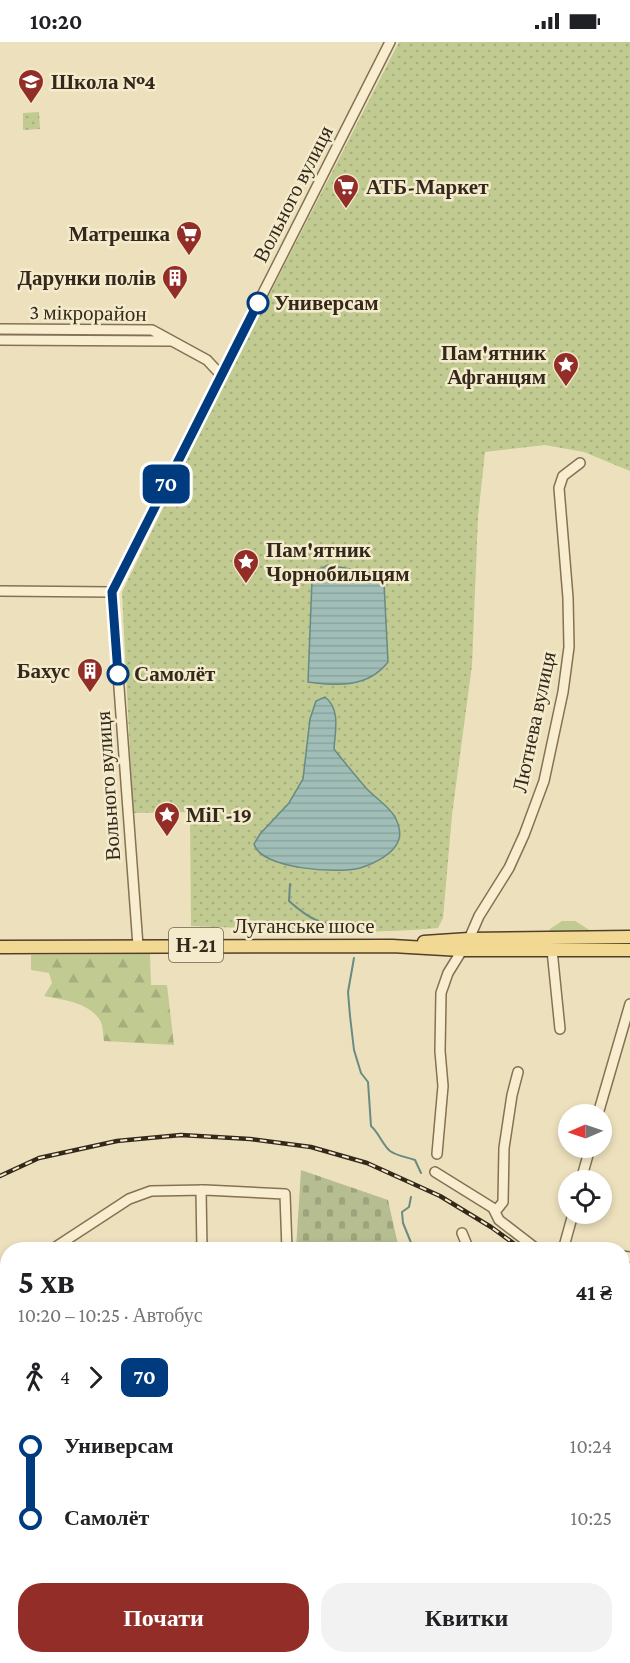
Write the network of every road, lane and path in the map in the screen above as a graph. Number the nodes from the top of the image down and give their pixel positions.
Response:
1 (390, 42) edge
2 (0, 329) edge
3 (0, 340) edge
4 (172, 341) junction
5 (221, 375) junction
6 (580, 463) dead end
7 (0, 591) edge
8 (112, 592) junction
9 (630, 937) edge
10 (469, 939) junction
11 (392, 945) junction
12 (138, 946) junction
13 (0, 947) edge
14 (461, 950) junction
15 (552, 950) junction
16 (630, 950) edge
17 (630, 1004) edge
18 (560, 1029) dead end
19 (518, 1072) dead end
20 (601, 1104) edge
21 (437, 1155) dead end
22 (435, 1172) dead end
23 (201, 1190) junction
24 (495, 1212) junction
25 (570, 1224) edge
26 (462, 1233) dead end
27 (63, 1242) edge
28 (202, 1242) edge
29 (287, 1242) edge
30 (466, 1242) edge
31 (528, 1242) edge
32 (565, 1242) edge

1 - 5 street, Вольного вулиця
2 - 4 street, 3 мікрорайон
3 - 4 street, 3 мікрорайон
4 - 5 street, 3 мікрорайон
5 - 8 street, Вольного вулиця
6 - 10 street, Лютнева вулиця
7 - 8 street
8 - 12 street, Вольного вулиця
9 - 10 main road, Луганське шосе / Н-21
10 - 11 main road, Луганське шосе / Н-21
10 - 14 street, Лютнева вулиця
11 - 12 main road, Луганське шосе / Н-21
11 - 14 main road, Луганське шосе / Н-21
12 - 13 main road, Луганське шосе / Н-21
14 - 15 main road, Луганське шосе / Н-21
14 - 21 street, Лютнева вулиця
15 - 16 main road, Луганське шосе / Н-21
15 - 18 street
17 - 20 street
19 - 24 street
22 - 24 street
23 - 27 street
23 - 28 street
23 - 29 street
24 - 31 street
25 - 32 street
26 - 30 street

